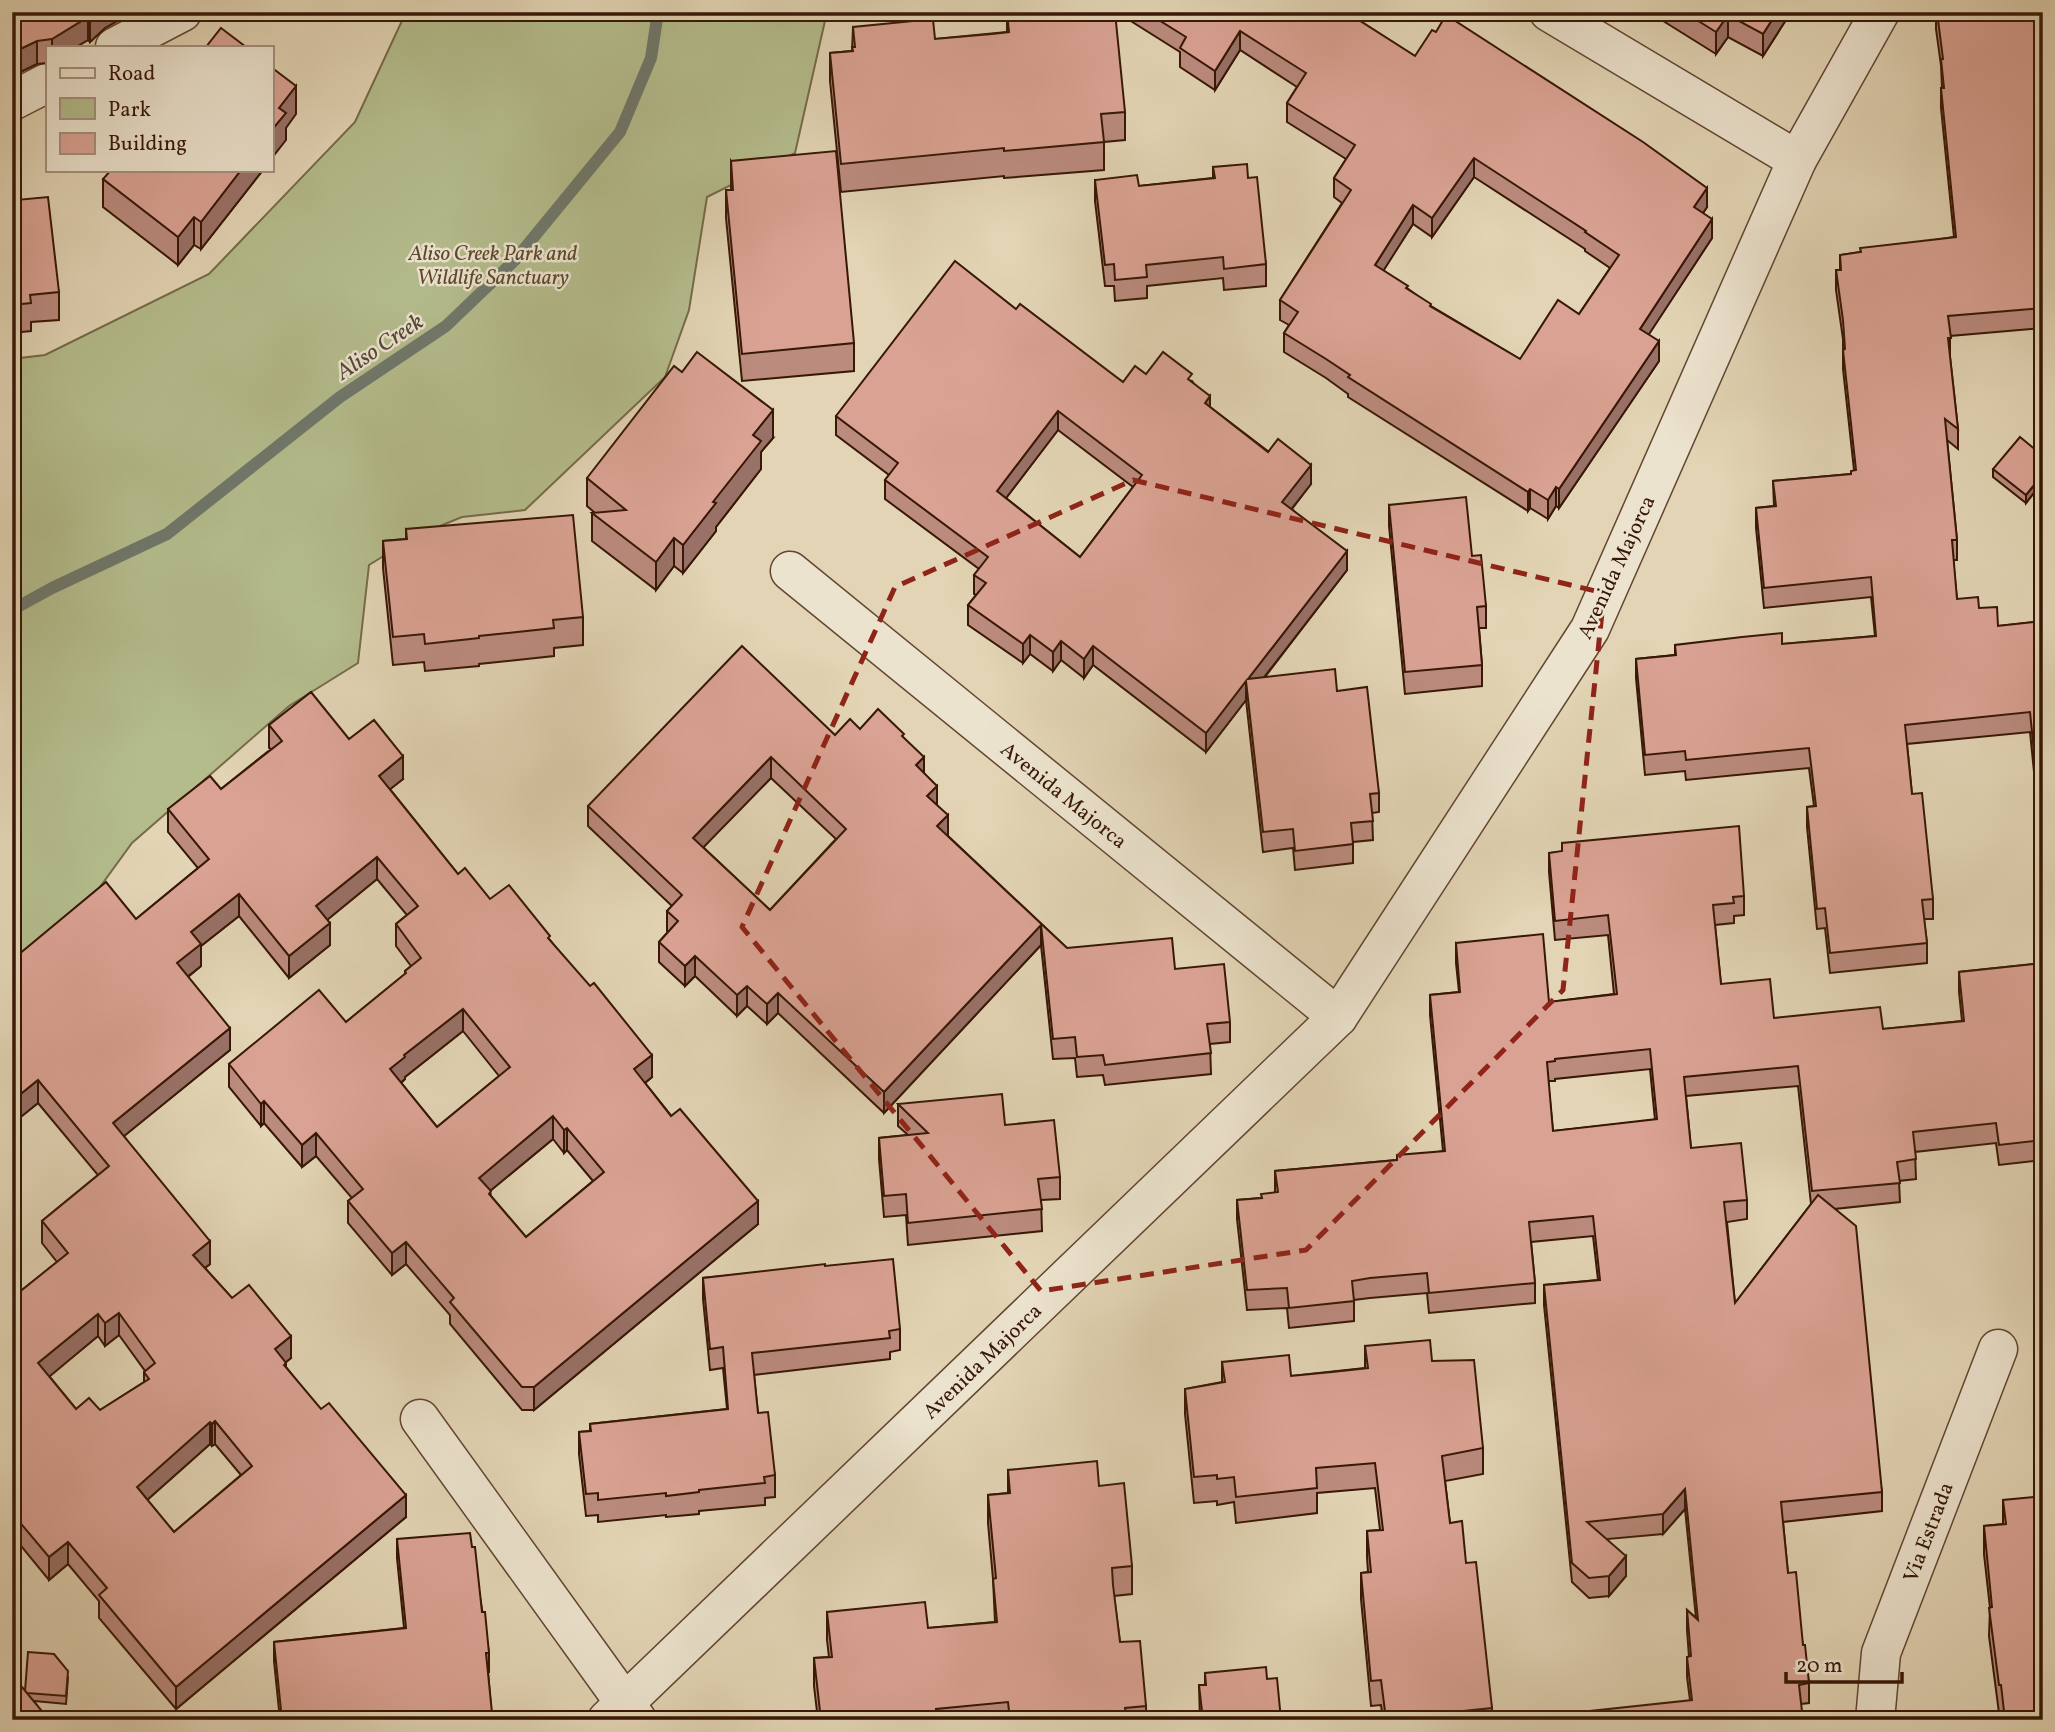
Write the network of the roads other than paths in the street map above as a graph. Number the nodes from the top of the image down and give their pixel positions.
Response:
1 (181, 12) edge
2 (1549, 12) edge
3 (1880, 12) edge
4 (117, 46) edge
5 (46, 84) edge
6 (12, 101) edge
7 (1797, 160) junction
8 (790, 571) dead end
9 (1338, 1017) junction
10 (1998, 1349) dead end
11 (420, 1419) dead end
12 (623, 1714) edge
13 (1875, 1720) edge

1 - 4 street
2 - 7 street
3 - 7 street, Avenida Majorca
5 - 6 street
7 - 9 street, Avenida Majorca
8 - 9 street, Avenida Majorca
9 - 12 street, Avenida Majorca
10 - 13 street, Via Estrada
11 - 12 street, Avenida Majorca

